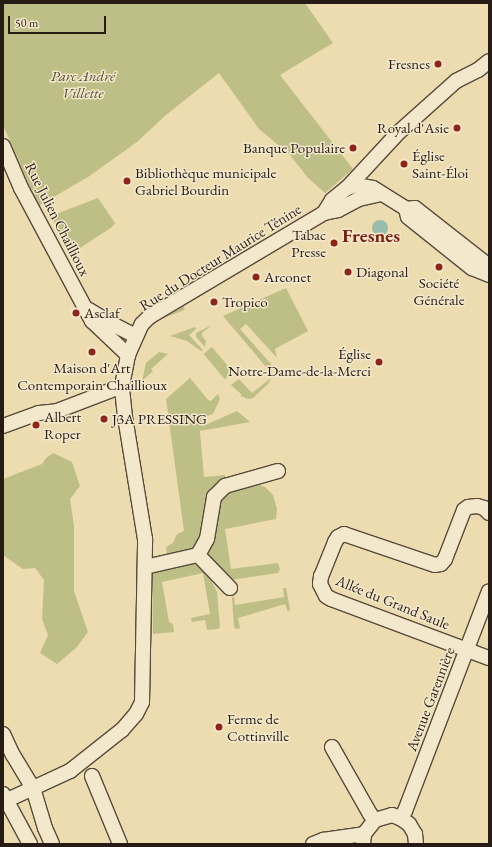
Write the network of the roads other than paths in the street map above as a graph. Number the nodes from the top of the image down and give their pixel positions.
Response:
1 (489, 61) edge
2 (3, 146) edge
3 (363, 170) junction
4 (347, 188) junction
5 (371, 192) junction
6 (406, 209) junction
7 (324, 213) junction
8 (489, 266) edge
9 (489, 275) edge
10 (84, 307) junction
11 (136, 336) junction
12 (128, 355) junction
13 (122, 386) junction
14 (3, 426) edge
15 (278, 471) dead end
16 (489, 513) edge
17 (198, 555) junction
18 (145, 567) junction
19 (230, 588) dead end
20 (489, 591) edge
21 (467, 649) junction
22 (489, 658) edge
23 (3, 734) edge
24 (332, 748) dead end
25 (92, 776) dead end
26 (34, 788) junction
27 (4, 799) edge
28 (400, 818) junction
29 (375, 820) junction
30 (364, 839) edge
31 (30, 844) edge
32 (52, 844) edge
33 (120, 844) edge
34 (313, 844) edge
35 (416, 844) edge

1 - 3 street, Rue du Docteur Maurice Ténine
2 - 10 street, Rue Julien Chaillioux
3 - 4 street, Rue du Docteur Maurice Ténine
3 - 5 street
4 - 5 street
4 - 7 street, Rue du Docteur Maurice Ténine
5 - 6 street
5 - 7 street
6 - 8 street
6 - 9 street
7 - 11 street, Rue du Docteur Maurice Ténine
10 - 11 street
10 - 12 street, Rue Julien Chaillioux
11 - 12 street, Rue du Docteur Maurice Ténine
12 - 13 street, Rue du Docteur Maurice Ténine
13 - 14 street
13 - 18 street, Rue du Docteur Maurice Ténine
15 - 17 street
16 - 21 street, Allée du Grand Saule
17 - 18 street
17 - 19 street
18 - 26 street, Rue du Docteur Maurice Ténine
20 - 21 street, Avenue Garennière
21 - 22 street, Allée du Grand Saule
21 - 28 street, Avenue Garennière
23 - 26 street
24 - 29 street
25 - 33 street
26 - 27 street, Rue du Docteur Maurice Ténine
26 - 32 street
27 - 31 street
28 - 29 street
28 - 35 street
29 - 30 street
30 - 34 street

